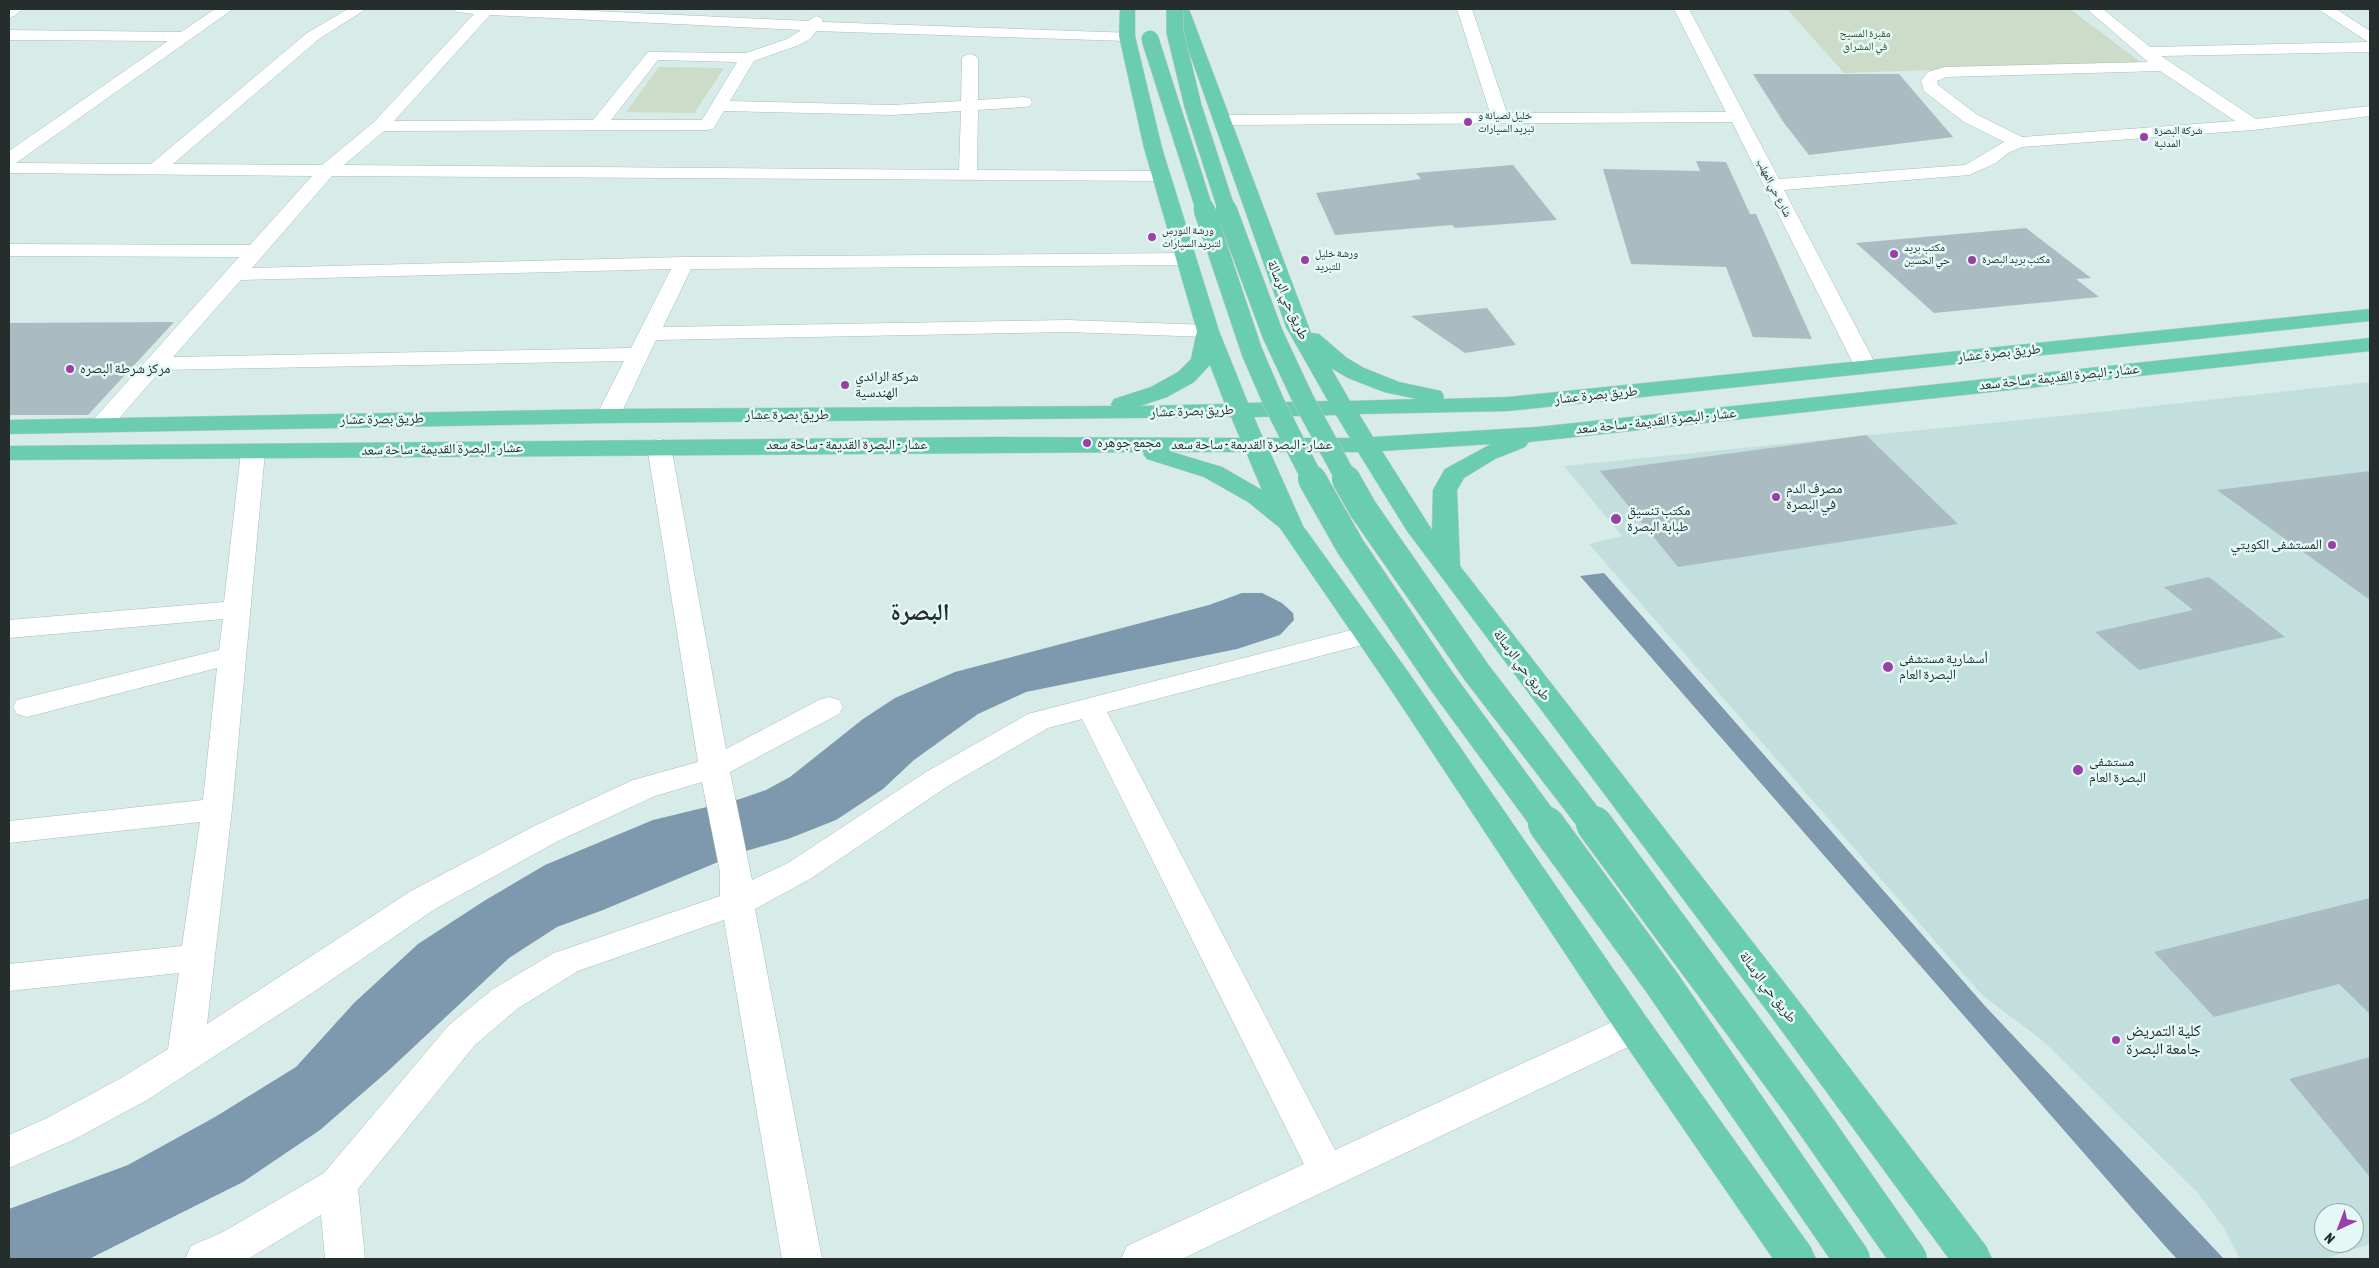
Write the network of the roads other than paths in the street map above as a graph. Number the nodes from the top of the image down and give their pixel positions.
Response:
1 (15, 9) edge
2 (225, 9) edge
3 (358, 9) edge
4 (462, 9) edge
5 (822, 9) edge
6 (1127, 9) edge
7 (1134, 9) edge
8 (1174, 9) edge
9 (1181, 9) edge
10 (1464, 9) edge
11 (1682, 9) edge
12 (2094, 9) edge
13 (2326, 9) edge
14 (486, 10) edge
15 (519, 10) edge
16 (9, 13) edge
17 (705, 15) edge
18 (813, 26) junction
19 (9, 35) edge
20 (1139, 37) junction
21 (184, 38) junction
22 (2370, 38) edge
23 (2370, 47) edge
24 (2147, 52) junction
25 (748, 58) junction
26 (970, 59) dead end
27 (2163, 66) junction
28 (1024, 102) dead end
29 (718, 106) junction
30 (969, 106) junction
31 (2370, 111) edge
32 (2336, 115) junction
33 (1737, 117) junction
34 (1500, 118) junction
35 (1223, 120) junction
36 (598, 124) junction
37 (2253, 125) junction
38 (380, 126) junction
39 (2362, 128) dead end
40 (2018, 142) junction
41 (9, 159) edge
42 (9, 168) edge
43 (156, 169) junction
44 (327, 170) junction
45 (968, 175) junction
46 (1162, 177) junction
47 (1772, 185) junction
48 (9, 250) edge
49 (256, 251) junction
50 (1187, 259) junction
51 (684, 263) junction
52 (235, 274) junction
53 (2370, 314) edge
54 (1298, 327) junction
55 (1208, 331) junction
56 (648, 334) junction
57 (2370, 344) edge
58 (638, 354) junction
59 (155, 364) junction
60 (1866, 367) junction
61 (1509, 404) junction
62 (1343, 408) junction
63 (1240, 410) junction
64 (1067, 413) junction
65 (608, 416) junction
66 (102, 424) junction
67 (9, 426) edge
68 (1537, 434) junction
69 (1107, 445) junction
70 (1366, 445) junction
71 (659, 446) junction
72 (1255, 446) junction
73 (254, 452) junction
74 (9, 453) edge
75 (1291, 526) junction
76 (1447, 567) junction
77 (238, 610) junction
78 (9, 628) edge
79 (1367, 635) junction
80 (233, 655) junction
81 (1090, 706) junction
82 (829, 707) dead end
83 (27, 708) dead end
84 (716, 778) junction
85 (217, 808) junction
86 (9, 832) edge
87 (737, 888) junction
88 (198, 958) junction
89 (9, 977) edge
90 (1634, 1028) junction
91 (185, 1056) junction
92 (9, 1152) edge
93 (1327, 1172) junction
94 (338, 1185) junction
95 (205, 1259) edge
96 (345, 1259) edge
97 (802, 1259) edge
98 (1142, 1259) edge
99 (1796, 1259) edge
100 (1852, 1259) edge
101 (1909, 1259) edge
102 (1972, 1259) edge

1 - 16 street
2 - 21 street
3 - 43 street
4 - 14 street
5 - 18 street
6 - 20 main road
7 - 20 main road
8 - 101 main road, طريق حي الرسالة, bridge
9 - 35 main road, طريق حي الرسالة
10 - 34 street
11 - 33 street, شارع حي المهلب
12 - 24 street
13 - 22 street
14 - 15 street
14 - 38 street
15 - 17 street
17 - 18 street
18 - 20 street
18 - 25 street
19 - 21 street
20 - 46 main road
20 - 100 main road, bridge
21 - 41 street
23 - 24 street
24 - 27 street
25 - 29 street
25 - 36 street
26 - 30 street
27 - 37 street
27 - 40 street
28 - 30 street
29 - 30 street
29 - 36 street
30 - 45 street
31 - 32 street
32 - 37 street
32 - 39 street
33 - 34 street
33 - 47 street, شارع حي المهلب
34 - 35 street
35 - 54 main road, طريق حي الرسالة
36 - 38 street
37 - 40 street
38 - 44 street
40 - 47 street
42 - 43 street
43 - 44 street
44 - 45 street
44 - 49 street
45 - 46 street
46 - 50 main road
47 - 60 street, شارع حي المهلب
48 - 49 street
49 - 52 street
50 - 51 street
50 - 55 main road
51 - 52 street
51 - 56 street
52 - 59 street
53 - 60 main road, طريق بصرة عشار
54 - 61 main road
54 - 62 main road, طريق حي الرسالة
55 - 56 street
55 - 63 main road
55 - 64 main road
56 - 58 street
57 - 68 main road, عشار - البصرة القديمة - ساحة سعد
58 - 59 street
58 - 65 street
59 - 66 street
60 - 61 main road, طريق بصرة عشار
61 - 62 main road, طريق بصرة عشار
62 - 63 main road, طريق بصرة عشار
62 - 70 main road, طريق حي الرسالة
63 - 64 main road, طريق بصرة عشار
63 - 72 main road
64 - 65 main road, طريق بصرة عشار
65 - 66 main road, طريق بصرة عشار
66 - 67 main road, طريق بصرة عشار
68 - 70 main road, عشار - البصرة القديمة - ساحة سعد
68 - 76 main road
69 - 71 main road, عشار - البصرة القديمة - ساحة سعد
69 - 72 main road, عشار - البصرة القديمة - ساحة سعد
69 - 75 main road
70 - 72 main road, عشار - البصرة القديمة - ساحة سعد
70 - 76 main road, طريق حي الرسالة
71 - 73 main road, عشار - البصرة القديمة - ساحة سعد
71 - 84 street
72 - 75 main road
73 - 74 main road, عشار - البصرة القديمة - ساحة سعد
73 - 77 street
75 - 79 main road
76 - 102 main road, طريق حي الرسالة
77 - 78 street
77 - 80 street
79 - 81 street
79 - 90 main road
80 - 83 street
80 - 85 street
81 - 87 street
81 - 93 street
82 - 84 street
84 - 87 street
84 - 91 street
85 - 86 street
85 - 88 street
87 - 94 street
87 - 97 street
88 - 89 street
88 - 91 street
90 - 93 street
90 - 99 main road
91 - 92 street
93 - 98 street
94 - 95 street
94 - 96 street

